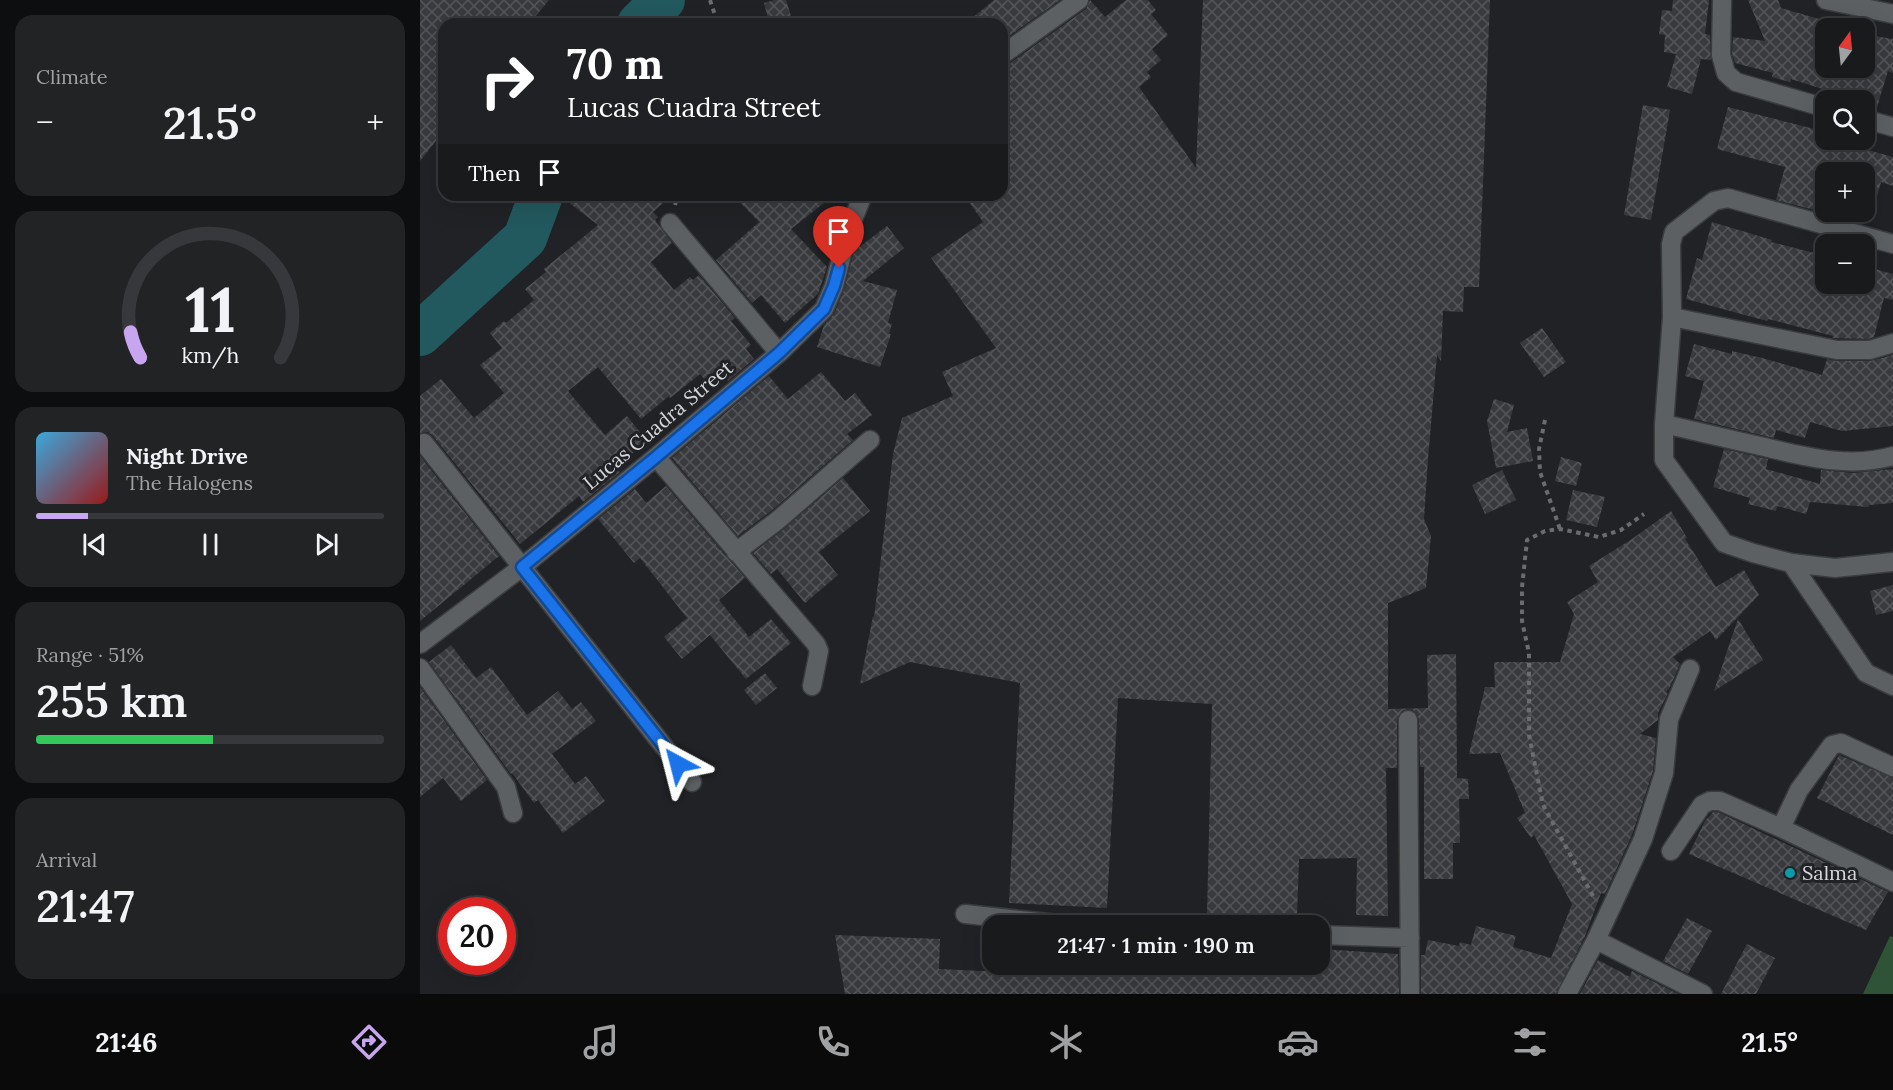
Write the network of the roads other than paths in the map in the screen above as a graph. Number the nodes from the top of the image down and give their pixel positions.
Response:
1 (1079, 0) edge
2 (1722, 0) edge
3 (1826, 0) edge
4 (1893, 14) edge
5 (1008, 51) edge
6 (1815, 105) edge
7 (1875, 121) edge
8 (1892, 123) edge
9 (860, 201) edge
10 (670, 223) dead end
11 (1893, 244) edge
12 (1672, 316) junction
13 (1893, 343) edge
14 (779, 353) junction
15 (1664, 424) junction
16 (870, 440) dead end
17 (424, 443) dead end
18 (1893, 456) edge
19 (656, 457) junction
20 (736, 552) junction
21 (1893, 562) edge
22 (1791, 563) junction
23 (522, 567) junction
24 (422, 636) edge
25 (420, 668) edge
26 (1690, 669) dead end
27 (812, 686) dead end
28 (1893, 686) edge
29 (1408, 720) dead end
30 (1893, 766) edge
31 (692, 782) dead end
32 (513, 813) dead end
33 (1781, 828) junction
34 (1671, 851) dead end
35 (1893, 882) edge
36 (965, 915) dead end
37 (982, 917) edge
38 (1330, 935) edge
39 (1410, 938) junction
40 (1596, 940) junction
41 (1410, 994) edge
42 (1567, 994) edge
43 (1703, 994) edge

1 - 5 street
2 - 6 street
3 - 4 street
7 - 8 street
9 - 14 street, Lucas Cuadra Street
10 - 14 street
11 - 12 street
12 - 13 street
12 - 15 street
14 - 19 street, Lucas Cuadra Street
15 - 18 street
15 - 22 street
16 - 20 street
17 - 23 street
19 - 20 street
19 - 23 street, Lucas Cuadra Street
20 - 27 street
21 - 22 street
22 - 28 street
23 - 24 street, Lucas Cuadra Street
23 - 31 street
25 - 32 street
26 - 40 street
29 - 39 street
30 - 33 street
33 - 34 street
33 - 35 street
36 - 37 street
38 - 39 street
39 - 41 street
40 - 42 street
40 - 43 street

